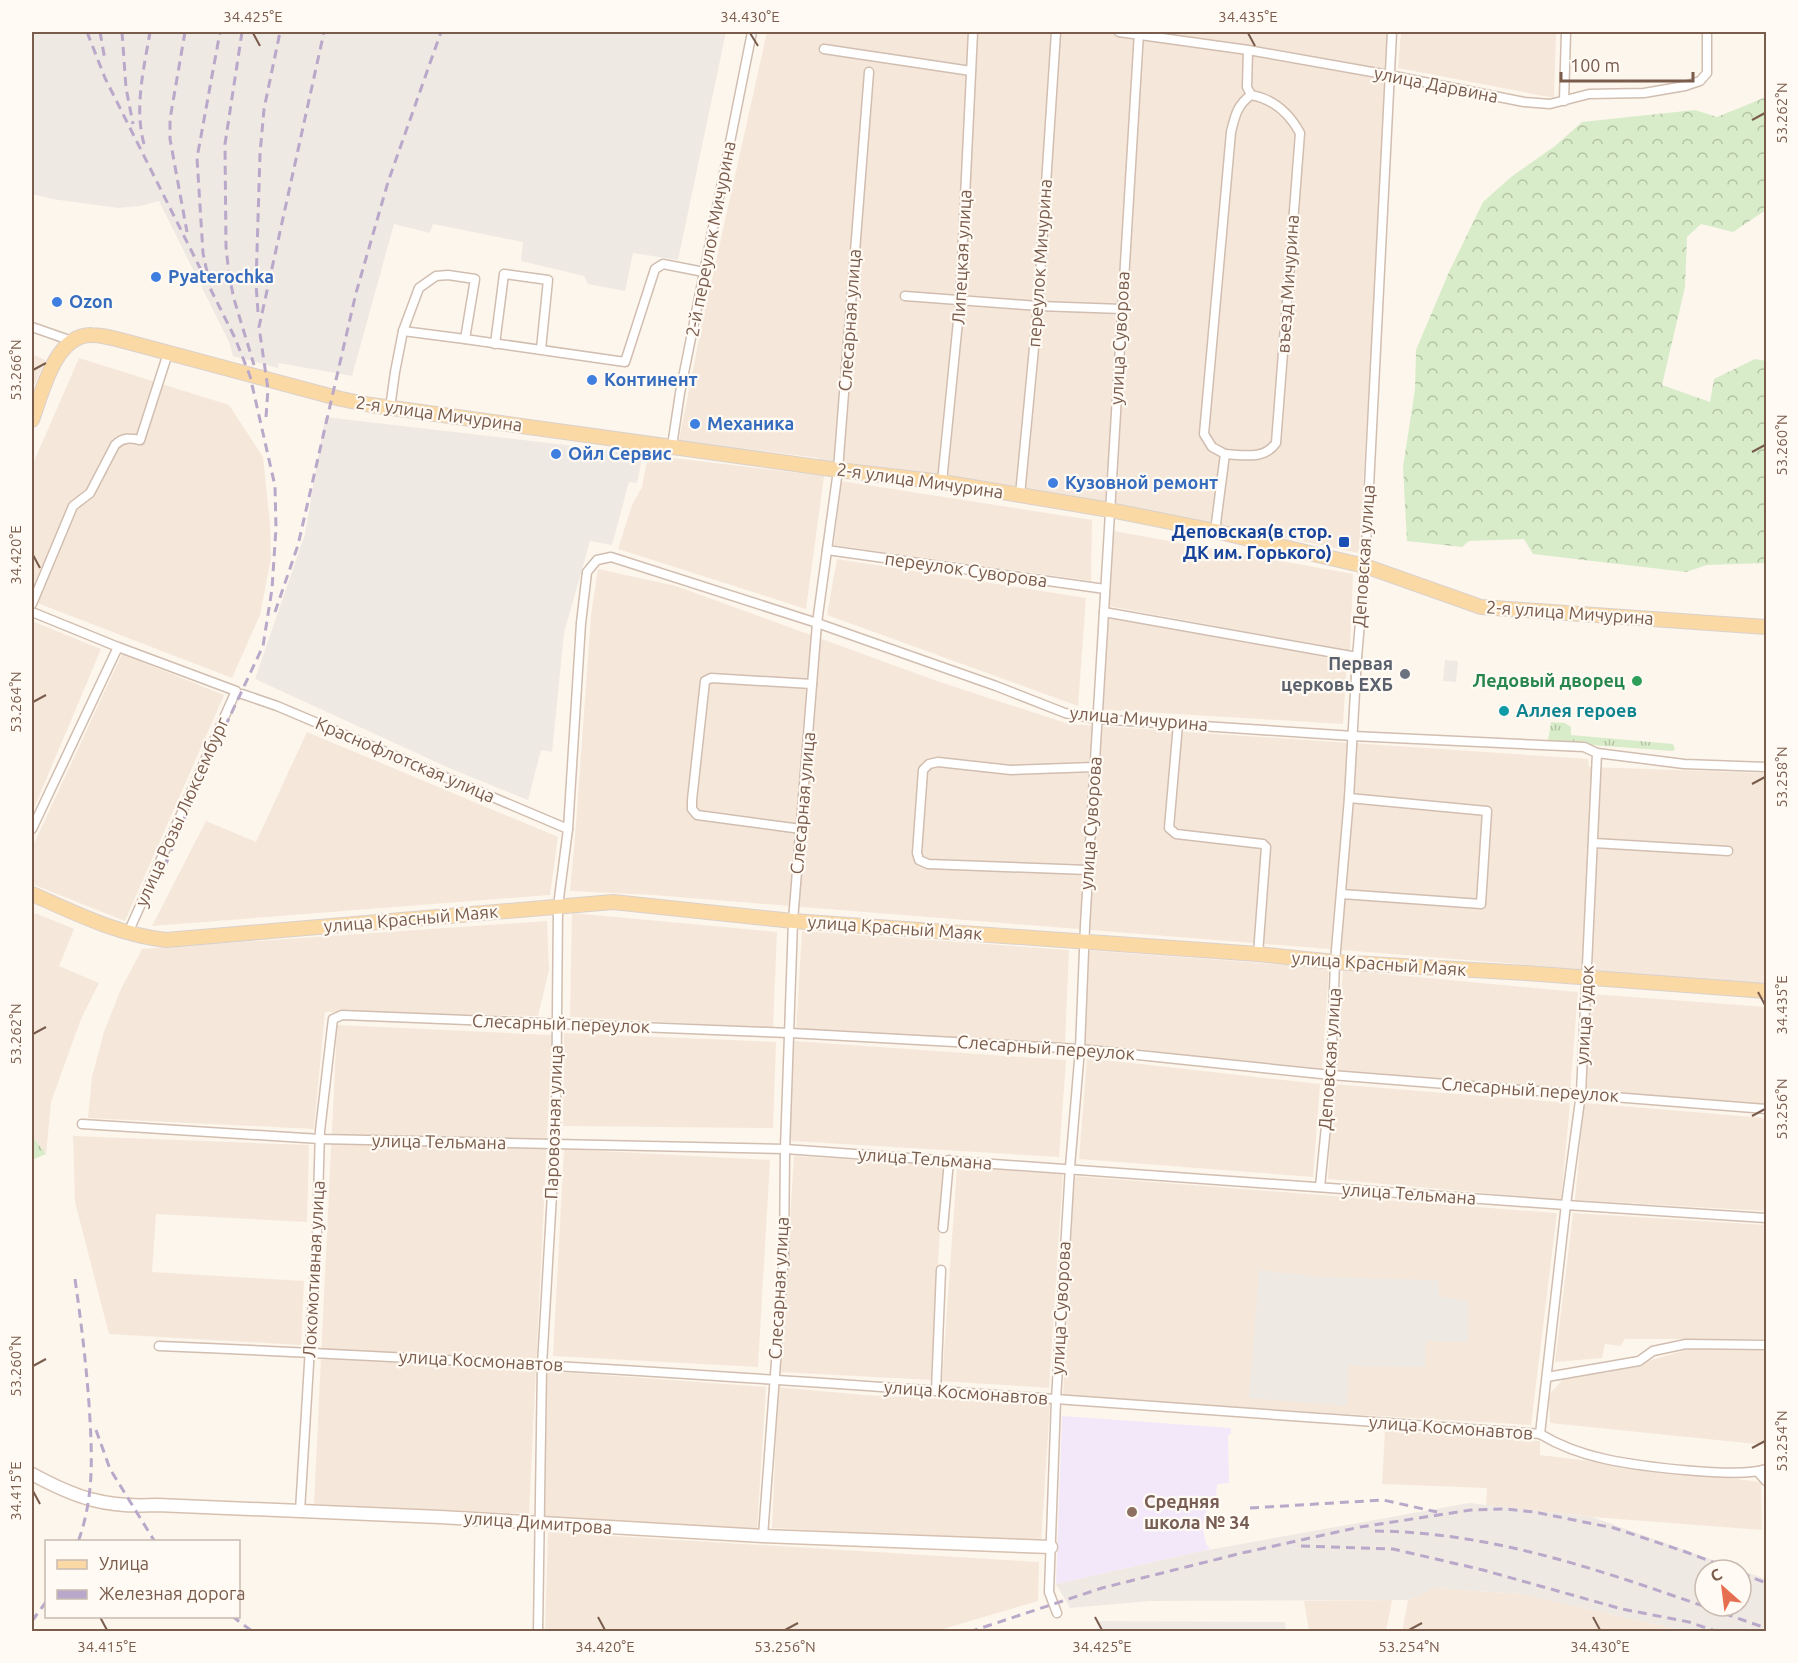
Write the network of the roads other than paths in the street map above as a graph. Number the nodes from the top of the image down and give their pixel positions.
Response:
1 (752, 32) edge
2 (973, 32) edge
3 (1056, 32) edge
4 (1119, 32) edge
5 (1392, 32) edge
6 (1566, 32) edge
7 (1707, 32) edge
8 (1139, 33) edge
9 (824, 49) dead end
10 (1248, 50) junction
11 (971, 71) junction
12 (869, 72) dead end
13 (1389, 75) junction
14 (1251, 95) junction
15 (1564, 101) junction
16 (704, 272) junction
17 (904, 296) dead end
18 (960, 301) junction
19 (1038, 306) junction
20 (1122, 309) junction
21 (32, 327) edge
22 (403, 331) junction
23 (465, 339) junction
24 (72, 341) junction
25 (495, 344) junction
26 (541, 350) junction
27 (168, 353) junction
28 (390, 408) junction
29 (32, 420) edge
30 (672, 447) junction
31 (1225, 454) junction
32 (838, 470) junction
33 (942, 482) junction
34 (1020, 495) junction
35 (1110, 510) junction
36 (1215, 531) junction
37 (827, 550) junction
38 (611, 557) joint
39 (1365, 566) junction
40 (1105, 588) junction
41 (32, 604) edge
42 (32, 612) edge
43 (1104, 612) junction
44 (817, 623) junction
45 (1767, 627) edge
46 (118, 647) junction
47 (1357, 657) junction
48 (812, 684) junction
49 (239, 692) junction
50 (1097, 718) junction
51 (1178, 724) junction
52 (1353, 736) junction
53 (1597, 753) junction
54 (1094, 767) junction
55 (1767, 767) edge
56 (1349, 798) junction
57 (32, 829) edge
58 (568, 829) junction
59 (801, 829) junction
60 (1594, 843) junction
61 (1728, 851) dead end
62 (1088, 870) junction
63 (32, 894) edge
64 (1342, 894) junction
65 (558, 906) junction
66 (794, 921) junction
67 (128, 933) junction
68 (1084, 941) junction
69 (1258, 954) junction
70 (1335, 962) junction
71 (1586, 978) junction
72 (1767, 991) edge
73 (557, 1024) junction
74 (332, 1027) joint
75 (790, 1033) junction
76 (1080, 1049) junction
77 (1331, 1075) junction
78 (1581, 1093) junction
79 (1767, 1109) edge
80 (81, 1124) dead end
81 (320, 1139) junction
82 (555, 1144) junction
83 (785, 1149) junction
84 (949, 1160) junction
85 (1070, 1169) junction
86 (1320, 1187) junction
87 (1566, 1205) junction
88 (1767, 1218) edge
89 (943, 1228) dead end
90 (941, 1270) dead end
91 (1767, 1345) edge
92 (159, 1346) dead end
93 (310, 1352) junction
94 (542, 1365) junction
95 (1547, 1377) junction
96 (774, 1379) junction
97 (936, 1391) junction
98 (1056, 1400) junction
99 (1540, 1434) junction
100 (1762, 1470) edge
101 (32, 1474) edge
102 (1767, 1481) edge
103 (300, 1511) junction
104 (541, 1523) junction
105 (763, 1536) junction
106 (1052, 1547) junction
107 (1058, 1613) dead end
108 (538, 1632) edge

1 - 16 street, 2-й переулок Мичурина
2 - 11 street, Липецкая улица
3 - 19 street, переулок Мичурина
4 - 8 street, улица Дарвина
5 - 13 street, Деповская улица
6 - 15 street
7 - 15 street, улица Дарвина
8 - 10 street, улица Дарвина
8 - 20 street, улица Суворова
9 - 11 street
10 - 13 street, улица Дарвина
10 - 14 street
11 - 18 street, Липецкая улица
12 - 32 street, Слесарная улица
13 - 15 street, улица Дарвина
13 - 39 street, Деповская улица
14 - 31 street
14 - 31 street, въезд Мичурина
16 - 26 street
16 - 30 street, 2-й переулок Мичурина
17 - 18 street
18 - 19 street
18 - 33 street, Липецкая улица
19 - 20 street
19 - 34 street, переулок Мичурина
20 - 35 street, улица Суворова
21 - 24 street
22 - 23 street
22 - 23 street
22 - 28 street
23 - 25 street
24 - 27 main road, 2-я улица Мичурина
24 - 29 main road
25 - 26 street
25 - 26 street
27 - 28 main road, 2-я улица Мичурина
27 - 41 street
28 - 30 main road, 2-я улица Мичурина
30 - 32 main road, 2-я улица Мичурина
31 - 36 street
32 - 33 main road, 2-я улица Мичурина
32 - 37 street, Слесарная улица
33 - 34 main road, 2-я улица Мичурина
34 - 35 main road, 2-я улица Мичурина
35 - 36 main road, 2-я улица Мичурина
35 - 40 street, улица Суворова
36 - 39 main road, 2-я улица Мичурина
37 - 40 street, переулок Суворова
37 - 44 street, Слесарная улица
38 - 44 street, улица Мичурина
38 - 58 street, Паровозная улица
39 - 45 main road, 2-я улица Мичурина
39 - 47 street, Деповская улица
40 - 43 street, улица Суворова
42 - 46 street, Краснофлотская улица
43 - 47 street
43 - 50 street, улица Суворова
44 - 48 street, Слесарная улица
44 - 50 street, улица Мичурина
46 - 49 street, Краснофлотская улица
46 - 57 street
47 - 52 street, Деповская улица
48 - 59 street, Слесарная улица
48 - 59 street
49 - 58 street, Краснофлотская улица
49 - 67 street, улица Розы Люксембург
50 - 51 street, улица Мичурина
50 - 54 street, улица Суворова
51 - 52 street, улица Мичурина
51 - 69 street
52 - 53 street, улица Мичурина
52 - 56 street, Деповская улица
53 - 55 street
53 - 60 street, улица Гудок
54 - 62 street, улица Суворова
54 - 62 street
56 - 64 street, Деповская улица
56 - 64 street
58 - 65 street, Паровозная улица
59 - 66 street, Слесарная улица
60 - 61 street
60 - 71 street, улица Гудок
62 - 68 street, улица Суворова
63 - 67 main road, улица Красный Маяк
64 - 70 street, Деповская улица
65 - 66 main road, улица Красный Маяк
65 - 67 main road, улица Красный Маяк
65 - 73 street, Паровозная улица
66 - 68 main road, улица Красный Маяк
66 - 75 street, Слесарная улица
68 - 69 main road, улица Красный Маяк
68 - 76 street, улица Суворова
69 - 70 main road, улица Красный Маяк
70 - 71 main road, улица Красный Маяк
70 - 77 street, Деповская улица
71 - 72 main road, улица Красный Маяк
71 - 78 street, улица Гудок
73 - 74 street, Слесарный переулок
73 - 75 street, Слесарный переулок
73 - 82 street, Паровозная улица
74 - 81 street, Локомотивная улица
75 - 76 street, Слесарный переулок
75 - 83 street, Слесарная улица
76 - 77 street, Слесарный переулок
76 - 85 street, улица Суворова
77 - 78 street, Слесарный переулок
77 - 86 street, Деповская улица
78 - 79 street, Слесарный переулок
78 - 87 street, улица Гудок
80 - 81 street, улица Тельмана
81 - 82 street, улица Тельмана
81 - 93 street, Локомотивная улица
82 - 83 street, улица Тельмана
82 - 94 street, Паровозная улица
83 - 84 street, улица Тельмана
83 - 96 street, Слесарная улица
84 - 85 street, улица Тельмана
84 - 89 street
85 - 86 street, улица Тельмана
85 - 98 street, улица Суворова
86 - 87 street, улица Тельмана
87 - 88 street, улица Тельмана
87 - 95 street, улица Гудок
90 - 97 street
91 - 95 street
92 - 93 street, улица Космонавтов
93 - 94 street, улица Космонавтов
93 - 103 street, Локомотивная улица
94 - 96 street, улица Космонавтов
94 - 104 street, Паровозная улица
95 - 99 street, улица Гудок
96 - 97 street, улица Космонавтов
96 - 105 street, Слесарная улица
97 - 98 street, улица Космонавтов
98 - 99 street, улица Космонавтов
98 - 106 street, улица Суворова
99 - 100 street, улица Космонавтов
100 - 102 street
101 - 103 street, улица Димитрова
103 - 104 street, улица Димитрова
104 - 105 street, улица Димитрова
104 - 108 street, Паровозная улица
105 - 106 street, улица Димитрова
106 - 107 street, улица Суворова

